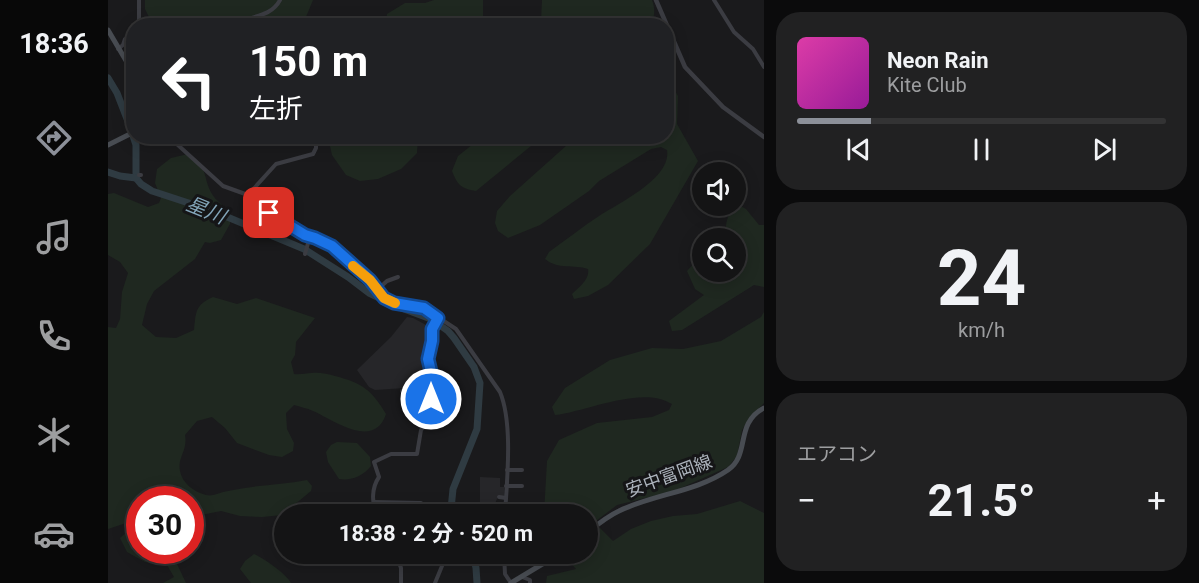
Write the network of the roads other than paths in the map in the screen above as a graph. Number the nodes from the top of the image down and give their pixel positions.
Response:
1 (139, 0) edge
2 (280, 0) edge
3 (656, 0) edge
4 (714, 0) edge
5 (139, 18) edge
6 (253, 18) edge
7 (664, 18) edge
8 (108, 30) edge
9 (126, 39) edge
10 (674, 42) edge
11 (118, 49) junction
12 (126, 61) edge
13 (764, 67) edge
14 (126, 136) edge
15 (764, 137) edge
16 (177, 144) edge
17 (316, 144) edge
18 (108, 145) edge
19 (248, 195) junction
20 (310, 236) junction
21 (305, 254) dead end
22 (398, 277) dead end
23 (377, 290) junction
24 (438, 318) junction
25 (433, 382) junction
26 (402, 391) dead end
27 (764, 408) edge
28 (507, 470) junction
29 (522, 470) dead end
30 (506, 486) junction
31 (522, 486) dead end
32 (499, 497) dead end
33 (506, 498) junction
34 (374, 502) joint
35 (422, 504) edge
36 (506, 504) edge
37 (598, 525) edge
38 (400, 564) edge
39 (442, 564) edge
40 (504, 564) edge
41 (542, 564) edge
42 (522, 576) junction
43 (401, 583) edge
44 (435, 583) edge
45 (511, 583) edge
46 (530, 583) edge

1 - 5 street
2 - 6 street
3 - 7 street
4 - 13 street
8 - 11 main road
9 - 11 street
10 - 15 street
11 - 12 main road
14 - 18 main road
16 - 19 street
17 - 19 street
19 - 20 street
20 - 21 street
20 - 23 street
22 - 23 street
23 - 24 street
24 - 25 street
24 - 28 street
25 - 26 street
25 - 34 street
27 - 37 main road, 安中富岡線
28 - 29 street
28 - 30 street
30 - 31 street
30 - 33 street
32 - 33 street
33 - 36 street
34 - 35 street
38 - 43 street
39 - 44 street
40 - 45 street
41 - 42 main road
42 - 45 main road
42 - 46 street

